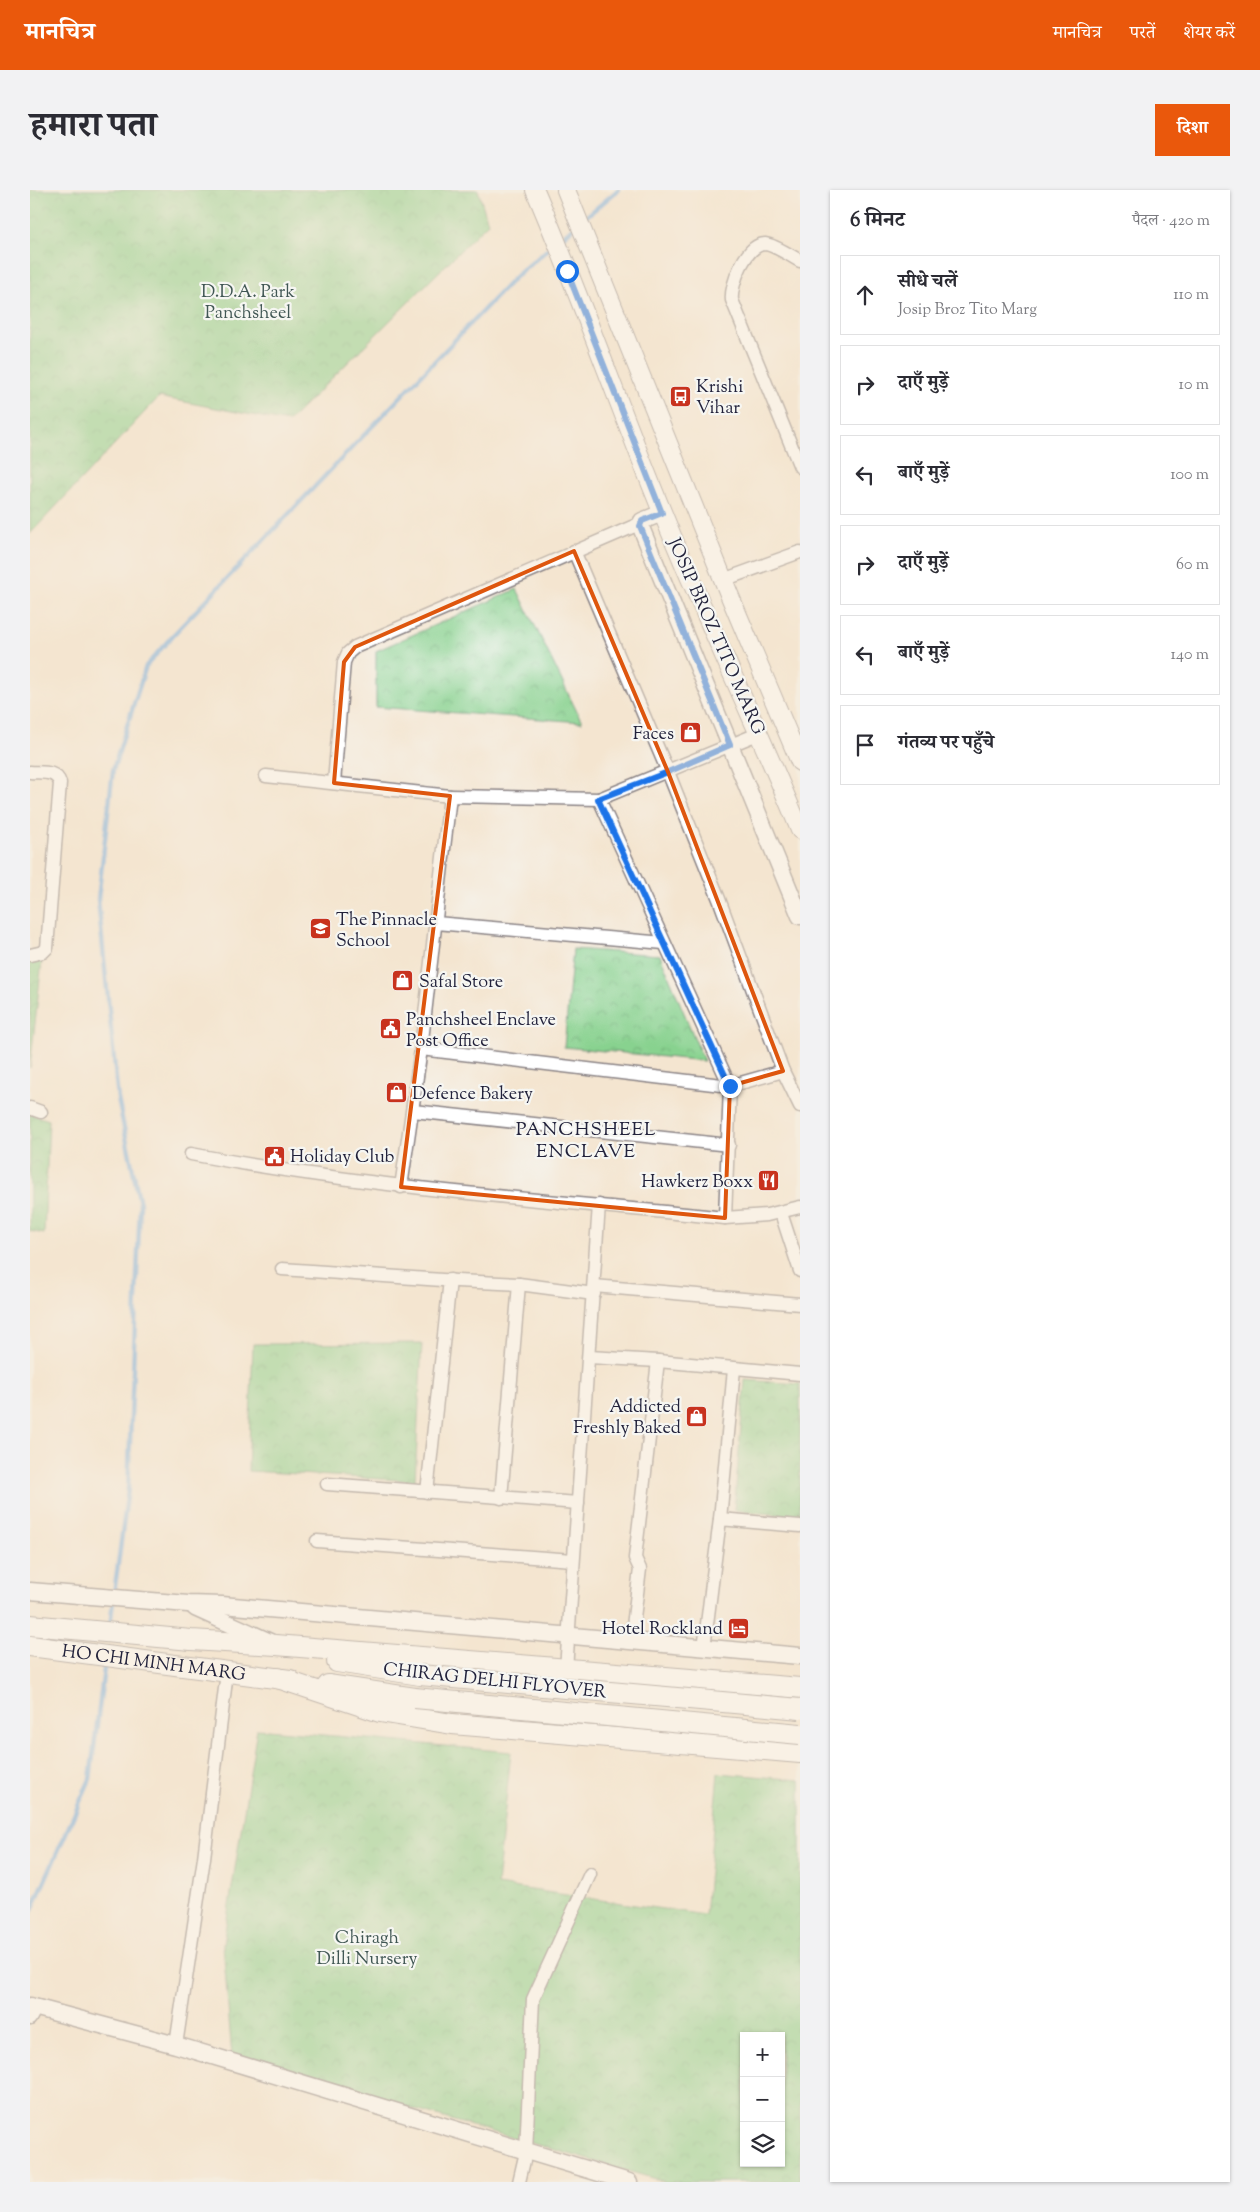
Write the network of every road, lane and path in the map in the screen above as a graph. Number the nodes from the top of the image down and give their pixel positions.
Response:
1 (566, 190) edge
2 (537, 193) edge
3 (800, 261) edge
4 (800, 467) edge
5 (662, 513) junction
6 (639, 524) junction
7 (574, 551) junction
8 (800, 552) edge
9 (723, 580) junction
10 (760, 733) junction
11 (730, 745) junction
12 (800, 762) edge
13 (30, 772) edge
14 (668, 772) junction
15 (266, 776) dead end
16 (334, 783) junction
17 (450, 796) junction
18 (598, 799) junction
19 (800, 830) edge
20 (800, 916) edge
21 (436, 923) junction
22 (664, 943) junction
23 (30, 955) edge
24 (422, 1049) junction
25 (783, 1070) junction
26 (730, 1086) junction
27 (800, 1106) edge
28 (413, 1111) junction
29 (729, 1144) junction
30 (191, 1154) dead end
31 (401, 1187) junction
32 (599, 1206) junction
33 (800, 1207) edge
34 (781, 1213) junction
35 (725, 1218) junction
36 (282, 1269) dead end
37 (800, 1271) edge
38 (450, 1280) junction
39 (519, 1284) junction
40 (594, 1290) junction
41 (800, 1304) edge
42 (589, 1357) junction
43 (658, 1361) junction
44 (734, 1369) junction
45 (800, 1374) edge
46 (327, 1484) dead end
47 (427, 1492) junction
48 (501, 1498) junction
49 (578, 1503) junction
50 (720, 1519) junction
51 (800, 1526) edge
52 (317, 1541) dead end
53 (573, 1560) junction
54 (30, 1591) edge
55 (188, 1604) junction
56 (30, 1625) edge
57 (568, 1636) junction
58 (192, 1640) junction
59 (631, 1642) junction
60 (276, 1645) junction
61 (30, 1646) edge
62 (704, 1648) junction
63 (800, 1656) edge
64 (566, 1669) junction
65 (227, 1672) junction
66 (278, 1678) junction
67 (800, 1688) edge
68 (800, 1709) edge
69 (800, 1734) edge
70 (797, 1753) edge
71 (590, 1874) dead end
72 (32, 2011) edge
73 (176, 2045) junction
74 (526, 2152) junction
75 (518, 2182) edge
76 (630, 2182) edge

1 - 9 main road, JOSIP BROZ TITO MARG
2 - 5 main road, JOSIP BROZ TITO MARG
3 - 4 street
5 - 6 street
5 - 10 main road, JOSIP BROZ TITO MARG
6 - 7 street
6 - 11 street
7 - 14 street
7 - 16 street
8 - 9 street
9 - 12 main road, JOSIP BROZ TITO MARG
10 - 11 street
10 - 19 main road, JOSIP BROZ TITO MARG
11 - 14 street
11 - 20 street
13 - 23 street
14 - 18 street
14 - 25 street
15 - 16 street
16 - 17 street
17 - 18 street
17 - 21 street
18 - 22 street
21 - 22 street
21 - 24 street
22 - 26 street
24 - 26 street
24 - 28 street
25 - 26 street
25 - 27 street
26 - 29 street
28 - 29 street
28 - 31 street
29 - 35 street
30 - 31 street
31 - 32 street
32 - 35 street
32 - 40 street
33 - 34 street
34 - 35 street
34 - 37 street
36 - 38 street
38 - 39 street
38 - 47 street
39 - 40 street
39 - 48 street
40 - 41 street
40 - 42 street
42 - 43 street
42 - 49 street
43 - 44 street
43 - 59 street
44 - 45 street
44 - 50 street
46 - 47 street
47 - 48 street
48 - 49 street
49 - 53 street
50 - 51 street
50 - 62 street
52 - 53 street
53 - 57 street
54 - 55 street
55 - 57 street
55 - 60 street
56 - 58 main road, HO CHI MINH MARG
57 - 59 street
57 - 64 street
58 - 60 main road
58 - 68 main road, CHIRAG DELHI FLYOVER, bridge
59 - 62 street
60 - 64 main road
61 - 65 main road, HO CHI MINH MARG
62 - 63 street
64 - 67 main road
65 - 66 main road, HO CHI MINH MARG
65 - 73 street
66 - 69 main road, CHIRAG DELHI FLYOVER, bridge
66 - 70 main road
67 - 70 main road
71 - 74 street
72 - 73 street
73 - 74 street
74 - 75 street
74 - 76 street

